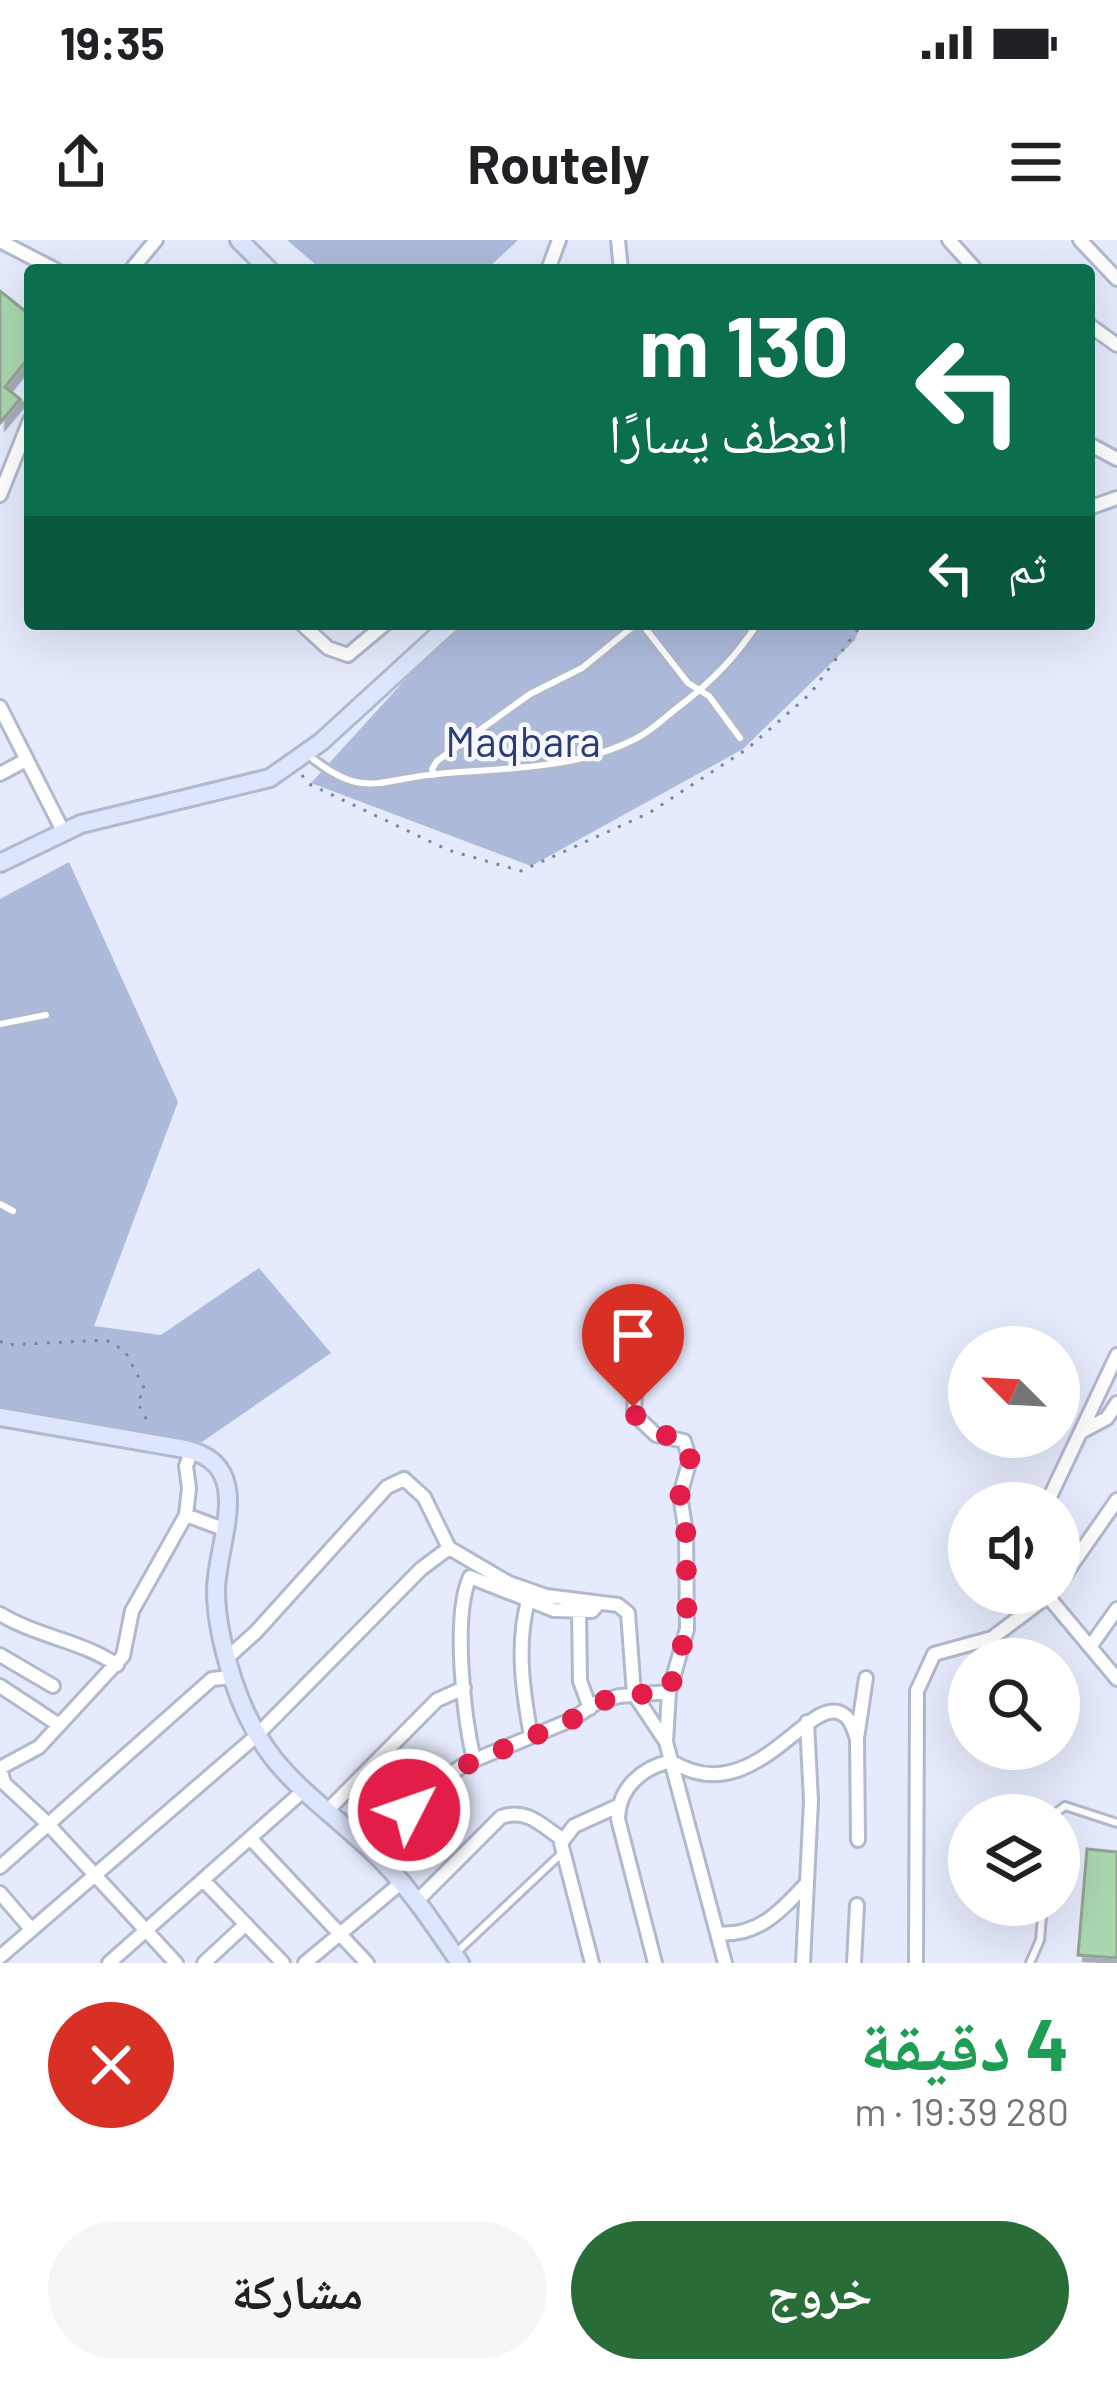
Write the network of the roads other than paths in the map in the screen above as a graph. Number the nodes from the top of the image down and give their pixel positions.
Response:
1 (156, 240) edge
2 (238, 240) edge
3 (949, 240) edge
4 (1080, 240) edge
5 (0, 241) edge
6 (44, 264) edge
7 (135, 264) edge
8 (263, 264) edge
9 (971, 264) edge
10 (1117, 279) edge
11 (24, 435) edge
12 (0, 495) edge
13 (308, 630) edge
14 (379, 630) edge
15 (443, 630) edge
16 (631, 630) edge
17 (644, 630) edge
18 (752, 630) edge
19 (701, 692) junction
20 (0, 707) edge
21 (740, 738) dead end
22 (301, 759) junction
23 (26, 760) junction
24 (0, 774) edge
25 (434, 775) junction
26 (64, 831) junction
27 (0, 863) edge
28 (46, 1015) dead end
29 (0, 1024) edge
30 (0, 1204) edge
31 (13, 1210) dead end
32 (1117, 1354) edge
33 (652, 1364) dead end
34 (1117, 1402) edge
35 (0, 1417) edge
36 (1112, 1422) edge
37 (1083, 1431) junction
38 (198, 1452) junction
39 (1058, 1482) edge
40 (1117, 1500) edge
41 (186, 1515) junction
42 (226, 1530) junction
43 (449, 1548) junction
44 (1080, 1553) edge
45 (528, 1601) junction
46 (598, 1604) junction
47 (1117, 1609) edge
48 (579, 1611) junction
49 (0, 1614) edge
50 (1023, 1614) edge
51 (1063, 1614) edge
52 (1090, 1647) junction
53 (0, 1655) edge
54 (117, 1665) junction
55 (230, 1668) junction
56 (866, 1678) dead end
57 (1117, 1679) edge
58 (0, 1686) edge
59 (52, 1686) dead end
60 (464, 1688) junction
61 (669, 1692) junction
62 (634, 1694) junction
63 (590, 1708) junction
64 (807, 1722) junction
65 (59, 1725) junction
66 (531, 1736) junction
67 (255, 1737) junction
68 (857, 1739) junction
69 (666, 1742) junction
70 (474, 1760) junction
71 (670, 1761) junction
72 (303, 1791) junction
73 (618, 1806) junction
74 (1080, 1811) edge
75 (326, 1812) junction
76 (1117, 1822) edge
77 (46, 1823) junction
78 (250, 1838) junction
79 (858, 1840) dead end
80 (562, 1846) junction
81 (369, 1848) junction
82 (0, 1867) edge
83 (96, 1876) junction
84 (205, 1881) junction
85 (402, 1882) junction
86 (805, 1885) junction
87 (0, 1893) edge
88 (417, 1901) junction
89 (857, 1905) dead end
90 (246, 1924) junction
91 (1041, 1926) edge
92 (32, 1929) junction
93 (145, 1932) junction
94 (340, 1934) junction
95 (717, 1934) junction
96 (0, 1958) edge
97 (457, 1959) edge
98 (109, 1963) edge
99 (176, 1963) edge
100 (204, 1963) edge
101 (283, 1963) edge
102 (305, 1963) edge
103 (367, 1963) edge
104 (592, 1963) edge
105 (655, 1963) edge
106 (725, 1963) edge
107 (803, 1963) edge
108 (854, 1963) edge
109 (916, 1963) edge
110 (1030, 1963) edge

1 - 7 street
2 - 8 street
3 - 9 street
4 - 10 street
5 - 6 street
11 - 12 street
13 - 14 street
15 - 22 street
16 - 25 lane
17 - 19 lane
18 - 19 lane
19 - 21 lane
19 - 25 lane
20 - 23 street
22 - 25 lane
22 - 26 street
23 - 24 street
23 - 26 street
26 - 27 street
28 - 29 lane
30 - 31 lane
32 - 37 street
33 - 61 street
34 - 36 street
35 - 38 street
36 - 37 street
37 - 39 street
38 - 41 street
38 - 42 street
40 - 44 street
41 - 42 street
41 - 54 street
42 - 55 street
43 - 46 street
43 - 55 street
43 - 67 street
45 - 48 street
45 - 60 street
45 - 66 street
46 - 48 street
46 - 62 street
47 - 52 street
48 - 63 street
49 - 54 street
50 - 109 street
51 - 52 street
52 - 57 street
53 - 59 street
54 - 65 street
55 - 67 street
55 - 77 street
56 - 68 street
58 - 65 street
60 - 70 street
60 - 75 street
61 - 62 street
61 - 69 street
62 - 63 street
62 - 69 street
63 - 66 street
64 - 68 street
64 - 71 street
64 - 86 street
65 - 77 street
66 - 70 street
67 - 72 street
67 - 83 street
68 - 79 street
69 - 71 street
70 - 81 street
71 - 73 street
71 - 95 street
72 - 75 street
72 - 78 street
73 - 80 street
73 - 105 street
74 - 76 lane
75 - 81 street
77 - 82 street
77 - 83 street
78 - 84 street
78 - 94 street
80 - 88 street
80 - 97 lane
80 - 104 street
81 - 85 street
83 - 92 street
83 - 93 street
84 - 90 street
84 - 93 street
85 - 88 street
85 - 94 street
86 - 95 street
86 - 107 street
87 - 92 street
88 - 97 street
89 - 108 street
90 - 100 street
90 - 101 street
91 - 110 lane
92 - 96 street
93 - 98 street
93 - 99 street
94 - 102 street
94 - 103 street
95 - 106 street

